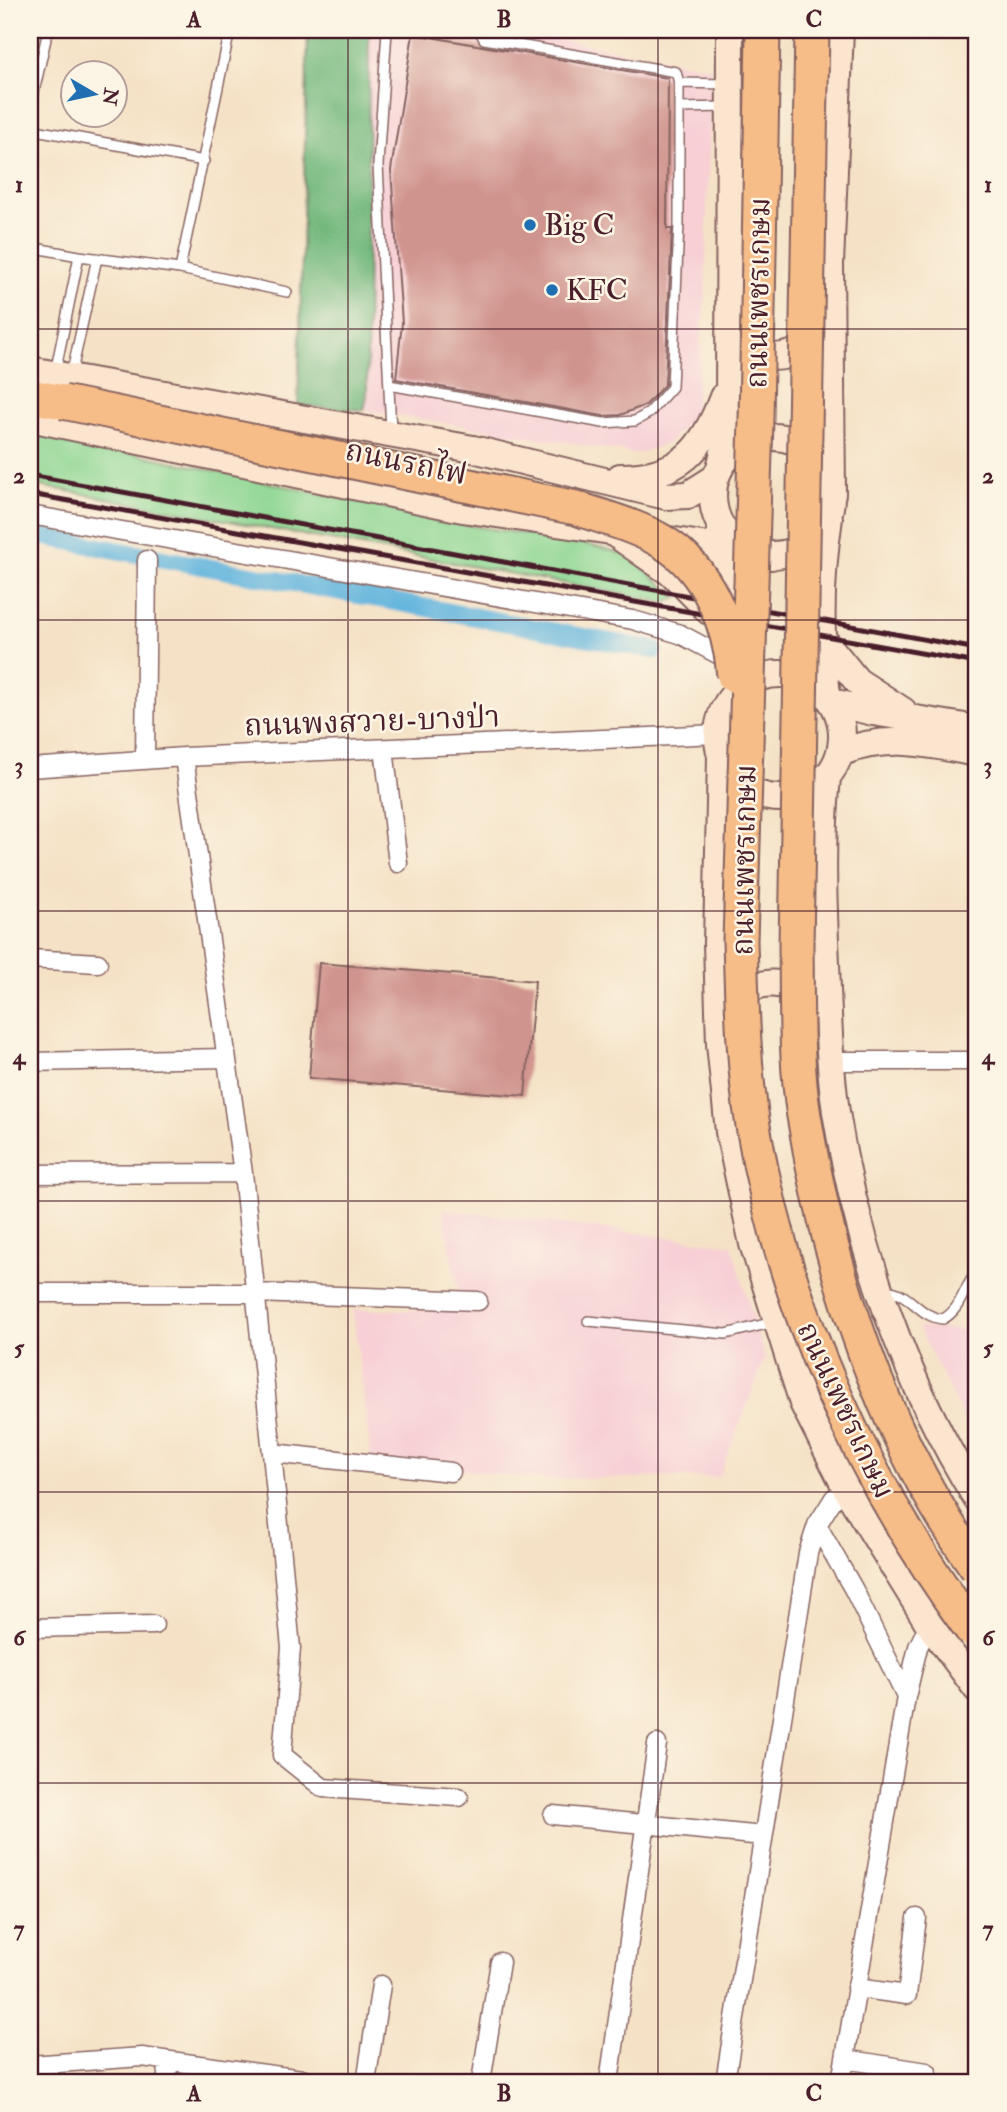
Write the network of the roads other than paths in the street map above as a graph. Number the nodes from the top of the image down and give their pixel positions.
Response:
1 (48, 30) edge
2 (230, 30) edge
3 (387, 30) edge
4 (479, 30) edge
5 (730, 30) edge
6 (763, 30) edge
7 (811, 30) edge
8 (840, 30) edge
9 (679, 83) junction
10 (730, 95) junction
11 (679, 108) junction
12 (30, 110) edge
13 (30, 129) edge
14 (204, 161) junction
15 (30, 247) edge
16 (79, 256) junction
17 (97, 258) junction
18 (830, 264) junction
19 (180, 269) junction
20 (728, 273) junction
21 (287, 292) dead end
22 (729, 380) junction
23 (55, 381) edge
24 (389, 385) junction
25 (30, 396) edge
26 (30, 418) edge
27 (391, 435) junction
28 (473, 449) junction
29 (718, 473) junction
30 (583, 476) junction
31 (831, 503) junction
32 (463, 509) junction
33 (715, 512) junction
34 (30, 515) edge
35 (611, 531) junction
36 (724, 548) junction
37 (772, 556) junction
38 (147, 560) dead end
39 (822, 638) junction
40 (726, 650) junction
41 (830, 698) junction
42 (916, 718) junction
43 (977, 729) edge
44 (720, 735) junction
45 (384, 749) junction
46 (840, 753) junction
47 (977, 753) edge
48 (184, 757) junction
49 (145, 760) junction
50 (30, 768) edge
51 (827, 777) junction
52 (398, 863) dead end
53 (740, 941) junction
54 (30, 959) edge
55 (98, 963) dead end
56 (226, 1058) junction
57 (831, 1061) junction
58 (977, 1061) edge
59 (30, 1062) edge
60 (836, 1109) junction
61 (729, 1132) junction
62 (243, 1173) junction
63 (30, 1174) edge
64 (977, 1272) edge
65 (881, 1291) junction
66 (30, 1293) edge
67 (255, 1293) junction
68 (478, 1301) dead end
69 (588, 1321) dead end
70 (775, 1322) junction
71 (272, 1453) junction
72 (451, 1472) dead end
73 (849, 1494) junction
74 (977, 1499) edge
75 (817, 1525) junction
76 (977, 1567) edge
77 (929, 1624) junction
78 (155, 1625) dead end
79 (30, 1628) edge
80 (975, 1633) edge
81 (977, 1689) edge
82 (906, 1697) junction
83 (657, 1744) dead end
84 (458, 1797) dead end
85 (553, 1815) dead end
86 (647, 1823) junction
87 (763, 1836) junction
88 (917, 1919) dead end
89 (500, 1962) dead end
90 (381, 1985) dead end
91 (856, 1988) junction
92 (845, 2059) junction
93 (169, 2062) junction
94 (30, 2065) edge
95 (166, 2082) edge
96 (324, 2082) edge
97 (366, 2082) edge
98 (481, 2082) edge
99 (609, 2082) edge
100 (725, 2082) edge
101 (841, 2082) edge
102 (925, 2082) edge

1 - 12 lane
2 - 14 lane
3 - 24 lane
4 - 9 lane
5 - 10 main road, ถนนเพชรเกษม
6 - 53 highway, ถนนเพชรเกษม, bridge
7 - 76 highway, ถนนเพชรเกษม, bridge
8 - 18 main road
9 - 10 lane
9 - 11 lane
10 - 11 lane
10 - 20 main road, ถนนเพชรเกษม
11 - 24 lane
13 - 14 lane
14 - 19 lane
15 - 16 lane
16 - 17 lane
16 - 23 lane
17 - 19 lane
17 - 23 lane
18 - 20 main road
18 - 31 main road
19 - 21 lane
20 - 22 main road, ถนนเพชรเกษม
22 - 29 main road, ถนนเพชรเกษม
22 - 30 main road
23 - 25 highway
23 - 27 main road, ถนนรถไฟ
23 - 53 highway, bridge
24 - 27 lane
26 - 32 main road, ถนนรถไฟ
27 - 28 main road, ถนนรถไฟ
28 - 30 main road, ถนนรถไฟ
28 - 32 main road
29 - 30 main road, ถนนรถไฟ
29 - 31 main road, ถนนรถไฟ
29 - 33 main road, ถนนเพชรเกษม
31 - 37 main road
31 - 39 main road
32 - 35 main road, ถนนรถไฟ
33 - 36 main road
33 - 37 main road
34 - 40 street
35 - 36 main road, ถนนรถไฟ
35 - 40 main road
36 - 37 main road, ถนนรถไฟ
36 - 40 main road
38 - 49 street
39 - 41 main road
39 - 42 main road
40 - 44 main road
41 - 42 main road
41 - 44 main road
41 - 46 main road
42 - 43 main road
44 - 45 street, ถนนพงสวาย-บางป่า
44 - 51 main road
44 - 61 main road
45 - 48 street, ถนนพงสวาย-บางป่า
45 - 52 street
46 - 47 main road
46 - 51 main road
48 - 49 street, ถนนพงสวาย-บางป่า
48 - 56 street
49 - 50 street, ถนนพงสวาย-บางป่า
51 - 57 main road
53 - 80 highway, ถนนเพชรเกษม, bridge
54 - 55 street
56 - 59 street
56 - 62 street
57 - 58 street
57 - 60 main road
60 - 61 main road
60 - 65 main road
61 - 70 main road
62 - 63 street
62 - 67 street
64 - 65 lane
65 - 74 main road
66 - 67 street
67 - 68 street
67 - 71 street
69 - 70 lane
70 - 73 main road
71 - 72 street
71 - 84 street
73 - 75 street
73 - 77 main road
75 - 82 street
75 - 87 street
77 - 81 main road
77 - 82 street
78 - 79 street
82 - 91 street
83 - 86 street
85 - 86 street
86 - 87 street
86 - 99 street
87 - 100 street
88 - 91 street
89 - 98 street
90 - 97 street
91 - 92 street
92 - 101 street
92 - 102 street
93 - 94 street
93 - 95 street
93 - 96 street

